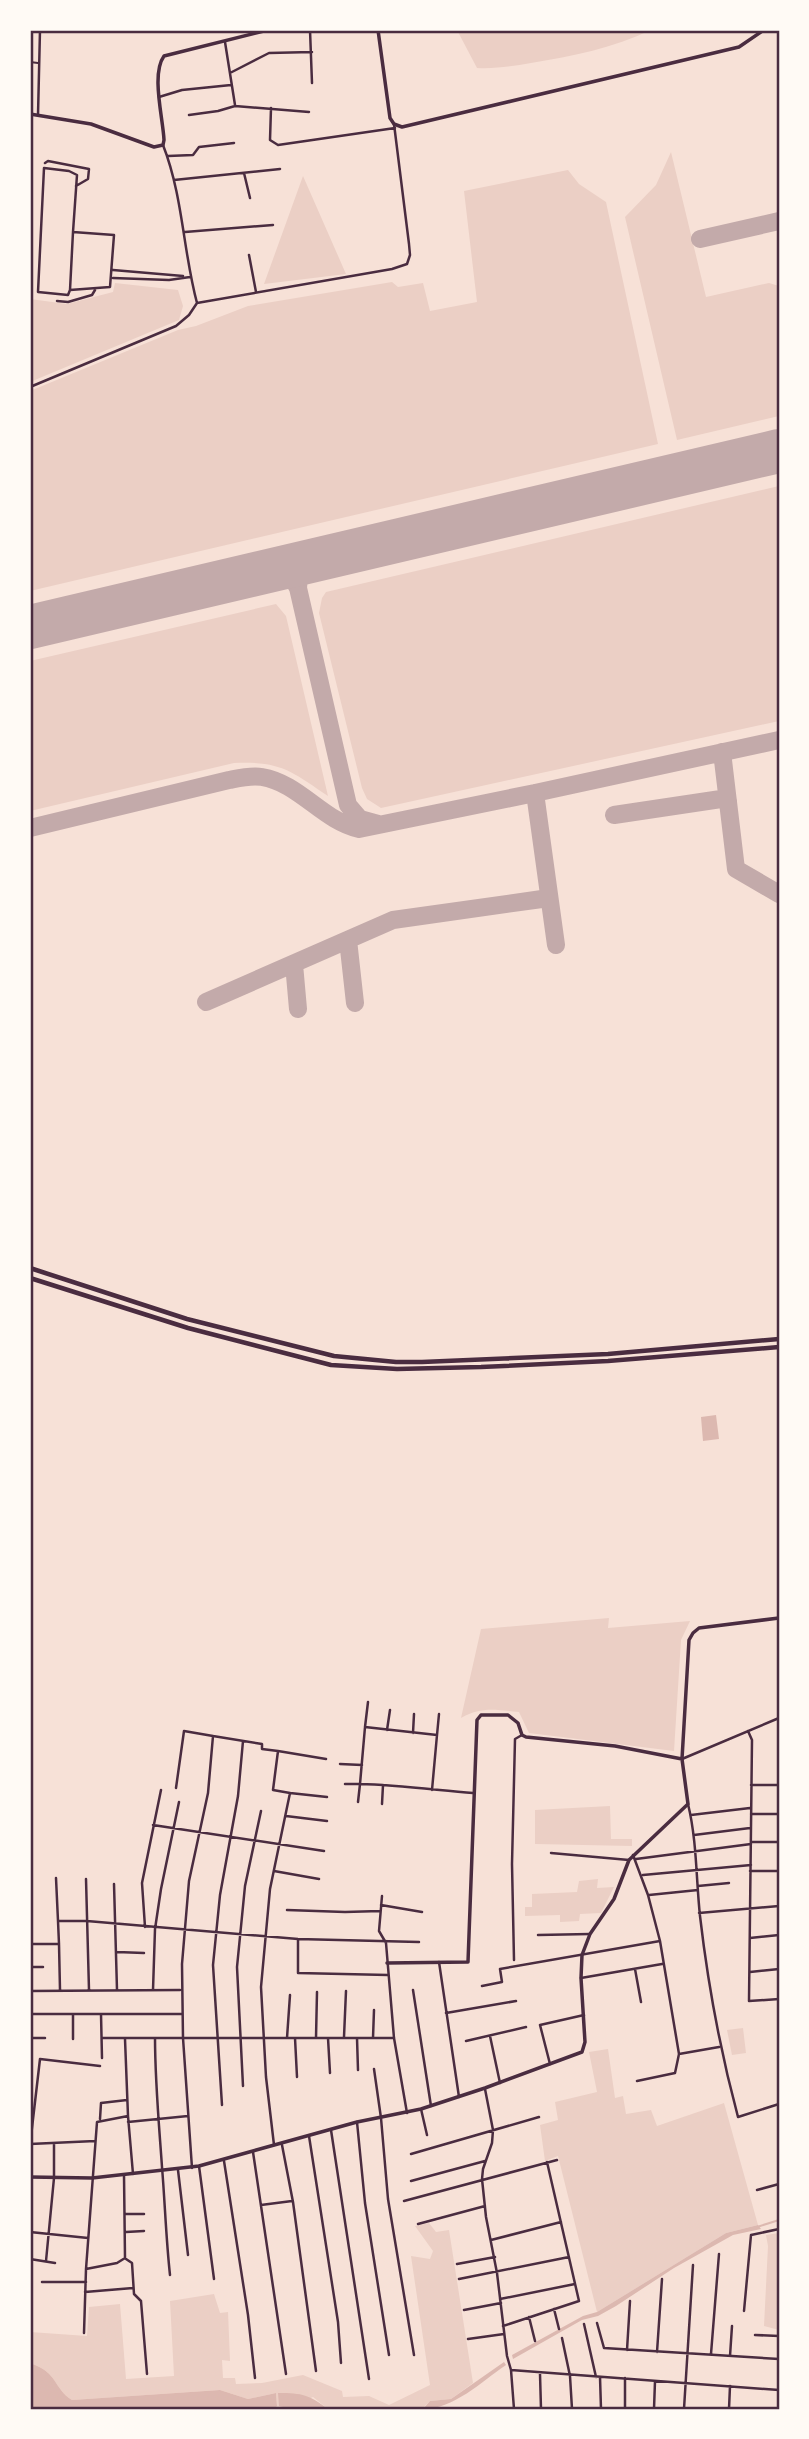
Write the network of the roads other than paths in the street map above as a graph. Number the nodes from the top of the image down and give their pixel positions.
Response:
1 (40, 30) edge
2 (268, 30) edge
3 (310, 30) edge
4 (378, 30) edge
5 (764, 30) edge
6 (225, 42) junction
7 (312, 52) junction
8 (30, 62) edge
9 (39, 63) junction
10 (230, 73) junction
11 (312, 83) dead end
12 (231, 85) junction
13 (159, 97) junction
14 (235, 106) junction
15 (271, 108) junction
16 (309, 112) dead end
17 (30, 114) edge
18 (37, 115) junction
19 (189, 115) dead end
20 (394, 126) junction
21 (234, 143) dead end
22 (163, 145) junction
23 (167, 157) junction
24 (45, 163) dead end
25 (280, 169) dead end
26 (244, 173) junction
27 (174, 180) junction
28 (76, 186) junction
29 (250, 198) dead end
30 (273, 225) dead end
31 (73, 232) junction
32 (185, 232) junction
33 (249, 255) dead end
34 (113, 270) junction
35 (190, 277) junction
36 (112, 278) junction
37 (70, 290) junction
38 (95, 290) junction
39 (256, 292) junction
40 (57, 301) dead end
41 (197, 303) junction
42 (30, 387) edge
43 (30, 1268) edge
44 (30, 1278) edge
45 (181, 1317) junction
46 (180, 1326) junction
47 (779, 1339) edge
48 (779, 1347) edge
49 (779, 1618) edge
50 (368, 1702) dead end
51 (390, 1710) dead end
52 (415, 1714) dead end
53 (439, 1714) dead end
54 (779, 1718) edge
55 (365, 1727) junction
56 (387, 1730) junction
57 (748, 1731) junction
58 (413, 1732) junction
59 (437, 1735) junction
60 (522, 1735) junction
61 (213, 1736) junction
62 (243, 1741) junction
63 (278, 1751) junction
64 (326, 1759) dead end
65 (682, 1759) junction
66 (340, 1764) dead end
67 (362, 1765) junction
68 (345, 1784) dead end
69 (360, 1784) junction
70 (383, 1784) junction
71 (751, 1785) junction
72 (779, 1785) edge
73 (176, 1788) dead end
74 (161, 1790) dead end
75 (432, 1790) junction
76 (290, 1793) junction
77 (473, 1793) junction
78 (327, 1797) dead end
79 (179, 1802) dead end
80 (358, 1802) dead end
81 (382, 1804) dead end
82 (688, 1804) junction
83 (750, 1808) junction
84 (261, 1811) dead end
85 (751, 1814) junction
86 (779, 1814) edge
87 (286, 1815) junction
88 (691, 1815) junction
89 (327, 1821) dead end
90 (153, 1825) junction
91 (750, 1828) junction
92 (173, 1829) junction
93 (201, 1833) junction
94 (693, 1835) junction
95 (232, 1837) junction
96 (256, 1841) junction
97 (779, 1842) edge
98 (751, 1843) junction
99 (281, 1844) junction
100 (695, 1850) junction
101 (324, 1851) dead end
102 (551, 1853) dead end
103 (632, 1858) junction
104 (751, 1865) junction
105 (697, 1870) junction
106 (274, 1871) junction
107 (750, 1871) junction
108 (779, 1871) edge
109 (641, 1875) junction
110 (56, 1878) dead end
111 (86, 1879) dead end
112 (319, 1880) dead end
113 (729, 1883) dead end
114 (114, 1884) dead end
115 (698, 1888) junction
116 (648, 1895) junction
117 (382, 1896) dead end
118 (381, 1905) junction
119 (779, 1906) edge
120 (287, 1910) dead end
121 (751, 1910) junction
122 (380, 1911) junction
123 (422, 1912) dead end
124 (699, 1913) junction
125 (58, 1921) junction
126 (87, 1921) junction
127 (115, 1924) junction
128 (145, 1927) junction
129 (155, 1929) junction
130 (185, 1931) junction
131 (216, 1933) junction
132 (590, 1934) junction
133 (240, 1935) junction
134 (538, 1935) dead end
135 (779, 1935) edge
136 (265, 1937) junction
137 (750, 1938) junction
138 (299, 1940) junction
139 (660, 1941) junction
140 (419, 1942) dead end
141 (386, 1943) junction
142 (30, 1944) edge
143 (59, 1944) junction
144 (117, 1952) junction
145 (144, 1953) dead end
146 (582, 1955) junction
147 (514, 1960) dead end
148 (439, 1962) junction
149 (387, 1963) junction
150 (662, 1964) junction
151 (30, 1967) edge
152 (43, 1967) dead end
153 (635, 1969) junction
154 (779, 1969) edge
155 (750, 1972) junction
156 (388, 1975) junction
157 (581, 1978) junction
158 (482, 1986) dead end
159 (30, 1990) edge
160 (60, 1990) junction
161 (89, 1990) junction
162 (117, 1990) junction
163 (153, 1990) junction
164 (182, 1990) junction
165 (413, 1990) dead end
166 (346, 1991) dead end
167 (317, 1992) dead end
168 (290, 1995) dead end
169 (779, 1999) edge
170 (516, 2001) dead end
171 (641, 2002) dead end
172 (374, 2010) dead end
173 (446, 2013) junction
174 (30, 2014) edge
175 (73, 2014) junction
176 (101, 2014) junction
177 (182, 2014) junction
178 (583, 2015) junction
179 (526, 2027) dead end
180 (490, 2036) junction
181 (30, 2038) edge
182 (45, 2038) dead end
183 (102, 2038) junction
184 (125, 2038) junction
185 (155, 2038) junction
186 (183, 2038) junction
187 (218, 2038) junction
188 (241, 2038) junction
189 (264, 2038) junction
190 (287, 2038) junction
191 (295, 2038) junction
192 (316, 2038) junction
193 (328, 2038) junction
194 (344, 2038) junction
195 (357, 2038) junction
196 (373, 2038) junction
197 (394, 2038) junction
198 (73, 2039) dead end
199 (466, 2041) dead end
200 (720, 2047) junction
201 (679, 2054) junction
202 (102, 2058) dead end
203 (550, 2063) junction
204 (100, 2066) dead end
205 (374, 2069) dead end
206 (358, 2070) dead end
207 (330, 2073) dead end
208 (297, 2077) dead end
209 (637, 2081) dead end
210 (500, 2083) junction
211 (243, 2086) dead end
212 (485, 2088) junction
213 (459, 2097) junction
214 (127, 2101) junction
215 (32, 2103) edge
216 (779, 2104) edge
217 (222, 2105) dead end
218 (431, 2106) junction
219 (421, 2109) junction
220 (407, 2113) junction
221 (128, 2116) junction
222 (188, 2116) junction
223 (539, 2117) dead end
224 (381, 2118) junction
225 (159, 2119) junction
226 (100, 2120) junction
227 (128, 2122) junction
228 (357, 2122) junction
229 (331, 2130) junction
230 (493, 2130) junction
231 (428, 2135) dead end
232 (309, 2136) junction
233 (96, 2141) junction
234 (54, 2143) junction
235 (30, 2144) edge
236 (282, 2145) junction
237 (274, 2147) junction
238 (253, 2152) junction
239 (411, 2154) dead end
240 (557, 2160) dead end
241 (224, 2161) junction
242 (485, 2161) junction
243 (547, 2162) junction
244 (199, 2166) junction
245 (192, 2168) junction
246 (178, 2170) junction
247 (163, 2171) junction
248 (133, 2174) junction
249 (124, 2175) junction
250 (30, 2177) edge
251 (54, 2178) junction
252 (92, 2178) junction
253 (482, 2179) junction
254 (411, 2181) dead end
255 (779, 2184) edge
256 (757, 2190) dead end
257 (292, 2201) junction
258 (404, 2201) dead end
259 (261, 2205) junction
260 (485, 2206) junction
261 (126, 2214) junction
262 (144, 2214) dead end
263 (561, 2222) junction
264 (418, 2224) dead end
265 (779, 2229) edge
266 (144, 2231) dead end
267 (30, 2232) edge
268 (126, 2232) junction
269 (49, 2234) junction
270 (88, 2238) junction
271 (491, 2240) junction
272 (719, 2254) dead end
273 (188, 2255) dead end
274 (569, 2257) junction
275 (125, 2258) junction
276 (495, 2258) junction
277 (30, 2259) edge
278 (46, 2261) junction
279 (55, 2263) dead end
280 (457, 2264) dead end
281 (693, 2265) dead end
282 (86, 2269) junction
283 (497, 2273) junction
284 (170, 2275) dead end
285 (214, 2279) dead end
286 (459, 2279) dead end
287 (662, 2279) dead end
288 (41, 2282) dead end
289 (86, 2282) junction
290 (575, 2284) junction
291 (133, 2288) junction
292 (85, 2292) junction
293 (500, 2301) junction
294 (630, 2301) dead end
295 (554, 2309) junction
296 (464, 2310) dead end
297 (744, 2311) dead end
298 (529, 2317) junction
299 (597, 2323) dead end
300 (584, 2324) dead end
301 (503, 2326) junction
302 (732, 2326) dead end
303 (559, 2329) dead end
304 (84, 2333) dead end
305 (504, 2334) junction
306 (755, 2335) dead end
307 (779, 2336) edge
308 (562, 2338) dead end
309 (468, 2339) dead end
310 (535, 2342) dead end
311 (627, 2350) junction
312 (657, 2351) junction
313 (688, 2353) junction
314 (711, 2354) junction
315 (389, 2355) dead end
316 (414, 2356) dead end
317 (730, 2356) junction
318 (779, 2359) edge
319 (341, 2363) dead end
320 (511, 2370) junction
321 (316, 2371) dead end
322 (540, 2373) junction
323 (147, 2374) dead end
324 (286, 2374) dead end
325 (570, 2376) junction
326 (598, 2377) junction
327 (255, 2378) dead end
328 (625, 2378) junction
329 (369, 2379) dead end
330 (655, 2380) junction
331 (685, 2383) junction
332 (730, 2386) junction
333 (779, 2390) edge
334 (514, 2409) edge
335 (541, 2409) edge
336 (572, 2409) edge
337 (601, 2409) edge
338 (625, 2409) edge
339 (654, 2409) edge
340 (684, 2409) edge
341 (729, 2409) edge

1 - 9 street
2 - 6 street
3 - 7 street
4 - 20 street
5 - 20 street
6 - 10 street
6 - 13 street
7 - 10 street
7 - 11 street
8 - 9 lane
9 - 18 street
10 - 12 street
12 - 13 street
12 - 14 street
13 - 22 street
14 - 15 street
14 - 19 street
15 - 16 street
15 - 20 street
17 - 18 street
18 - 22 street
20 - 39 street
21 - 23 street
22 - 23 street
23 - 27 street
24 - 28 street
25 - 26 street
26 - 27 street
26 - 29 street
27 - 32 street
28 - 31 street
28 - 37 street
30 - 32 street
31 - 34 street
31 - 37 street
32 - 35 street
33 - 39 street
34 - 35 street
34 - 36 street
35 - 36 street
35 - 41 street
36 - 38 street
37 - 38 street
38 - 40 street
39 - 41 street
41 - 42 street
43 - 45 main road
44 - 46 main road
45 - 46 main road
45 - 47 main road
46 - 48 main road
49 - 65 street
50 - 55 street
51 - 56 street
52 - 58 street
53 - 59 street
54 - 57 street
55 - 56 street
55 - 67 street
56 - 58 street
57 - 65 street
57 - 71 street
58 - 59 street
59 - 75 street
60 - 65 street
60 - 77 street
60 - 147 street
61 - 62 street
61 - 73 street
61 - 93 street
62 - 63 street
62 - 95 street
63 - 64 street
63 - 76 street
65 - 82 street
66 - 67 street
67 - 69 street
68 - 69 street
69 - 70 street
69 - 80 street
70 - 75 street
70 - 81 street
71 - 72 street
71 - 83 street
74 - 90 street
75 - 77 street
76 - 78 street
76 - 87 street
77 - 148 street
79 - 92 street
82 - 88 street
82 - 103 street
83 - 85 street
83 - 88 street
84 - 96 street
85 - 86 street
85 - 91 street
87 - 89 street
87 - 99 street
88 - 94 street
90 - 92 street
90 - 128 street
91 - 94 street
91 - 98 street
92 - 93 street
92 - 129 street
93 - 95 street
93 - 130 street
94 - 100 street
95 - 96 street
95 - 131 street
96 - 99 street
96 - 133 street
97 - 98 street
98 - 100 street
98 - 104 street
99 - 101 street
99 - 106 street
100 - 103 street
100 - 105 street
102 - 103 street
103 - 109 street
103 - 132 street
104 - 105 street
104 - 107 street
105 - 109 street
105 - 115 street
106 - 112 street
106 - 136 street
107 - 108 street
107 - 121 street
109 - 116 street
110 - 125 street
111 - 126 street
113 - 115 street
114 - 127 street
115 - 116 street
115 - 124 street
116 - 139 street
117 - 118 street
118 - 122 street
118 - 123 street
119 - 121 street
120 - 122 street
121 - 124 street
121 - 137 street
122 - 141 street
124 - 200 street
125 - 126 street
125 - 143 street
126 - 127 street
126 - 161 street
127 - 128 street
127 - 144 street
128 - 129 street
129 - 130 street
129 - 163 street
130 - 131 street
130 - 164 street
131 - 133 street
131 - 187 street
132 - 134 street
132 - 146 street
133 - 136 street
133 - 188 street
135 - 137 street
136 - 138 street
136 - 189 street
137 - 155 street
138 - 141 street
138 - 156 street
139 - 146 street
139 - 150 street
140 - 141 street
141 - 149 street
142 - 143 street
143 - 160 street
144 - 145 street
144 - 162 street
146 - 157 street
146 - 158 street
148 - 149 street
148 - 173 street
149 - 156 street
150 - 153 street
150 - 201 street
151 - 152 street
153 - 157 street
153 - 171 street
154 - 155 street
155 - 169 street
156 - 197 street
157 - 178 street
159 - 160 street
160 - 161 street
161 - 162 street
162 - 163 street
163 - 164 street
164 - 177 street
165 - 218 street
166 - 194 street
167 - 192 street
168 - 190 street
170 - 173 street
172 - 196 street
173 - 213 street
174 - 175 street
175 - 176 street
175 - 198 street
176 - 177 street
176 - 183 street
177 - 186 street
178 - 203 street
178 - 203 street
179 - 180 street
180 - 199 street
180 - 210 street
181 - 182 street
183 - 184 street
183 - 202 street
184 - 185 street
184 - 214 street
185 - 186 street
185 - 225 street
186 - 187 street
186 - 222 street
187 - 188 street
187 - 217 street
188 - 189 street
188 - 211 street
189 - 190 street
189 - 237 street
190 - 191 street
191 - 192 street
191 - 208 street
192 - 193 street
193 - 194 street
193 - 207 street
194 - 195 street
195 - 196 street
195 - 206 street
196 - 197 street
197 - 220 street
200 - 201 street
200 - 216 street
201 - 209 street
203 - 210 street
204 - 215 street
205 - 224 street
210 - 212 street
212 - 213 street
212 - 230 street
213 - 218 street
214 - 221 street
214 - 226 street
215 - 235 street
218 - 219 street
219 - 220 street
219 - 231 street
220 - 224 street
221 - 226 street
221 - 227 street
222 - 225 street
222 - 245 street
223 - 230 street
224 - 228 street
224 - 316 street
225 - 227 street
225 - 247 street
226 - 233 street
227 - 248 street
228 - 229 street
228 - 315 street
229 - 232 street
229 - 329 street
230 - 239 street
230 - 242 street
232 - 236 street
232 - 319 street
233 - 234 street
233 - 252 street
234 - 235 street
234 - 251 street
236 - 237 street
236 - 257 street
237 - 238 street
238 - 241 street
238 - 259 street
240 - 243 street
241 - 244 street
241 - 327 street
242 - 253 street
242 - 254 street
243 - 253 street
243 - 263 street
244 - 245 street
244 - 285 street
245 - 246 street
246 - 247 street
246 - 273 street
247 - 248 street
247 - 284 street
248 - 249 street
249 - 252 street
249 - 261 street
250 - 251 street
251 - 252 street
251 - 269 street
252 - 270 street
253 - 258 street
253 - 260 street
255 - 256 street
257 - 259 street
257 - 321 street
259 - 324 street
260 - 264 street
260 - 271 street
261 - 262 street
261 - 268 street
263 - 271 street
263 - 274 street
265 - 297 street
266 - 268 street
267 - 269 street
268 - 275 street
269 - 270 street
269 - 278 street
270 - 282 street
271 - 276 street
272 - 314 street
274 - 283 street
274 - 290 street
275 - 282 street
275 - 291 street
276 - 280 street
276 - 283 street
277 - 278 street
278 - 279 street
281 - 313 street
282 - 289 street
283 - 286 street
283 - 293 street
287 - 312 street
288 - 289 street
289 - 292 street
290 - 293 street
290 - 295 street
291 - 292 street
291 - 323 street
292 - 304 street
293 - 296 street
293 - 301 street
294 - 311 street
295 - 298 street
295 - 303 street
298 - 301 street
298 - 310 street
299 - 311 street
300 - 326 street
301 - 305 street
302 - 317 street
305 - 309 street
305 - 320 street
306 - 307 street
308 - 325 street
311 - 312 street
312 - 313 street
313 - 314 street
313 - 331 street
314 - 317 street
317 - 318 street
320 - 322 street
320 - 334 street
322 - 325 street
322 - 335 street
325 - 326 street
325 - 336 street
326 - 328 street
326 - 337 street
328 - 330 street
328 - 338 street
330 - 331 street
330 - 339 street
331 - 332 street
331 - 340 street
332 - 333 street
332 - 341 street

